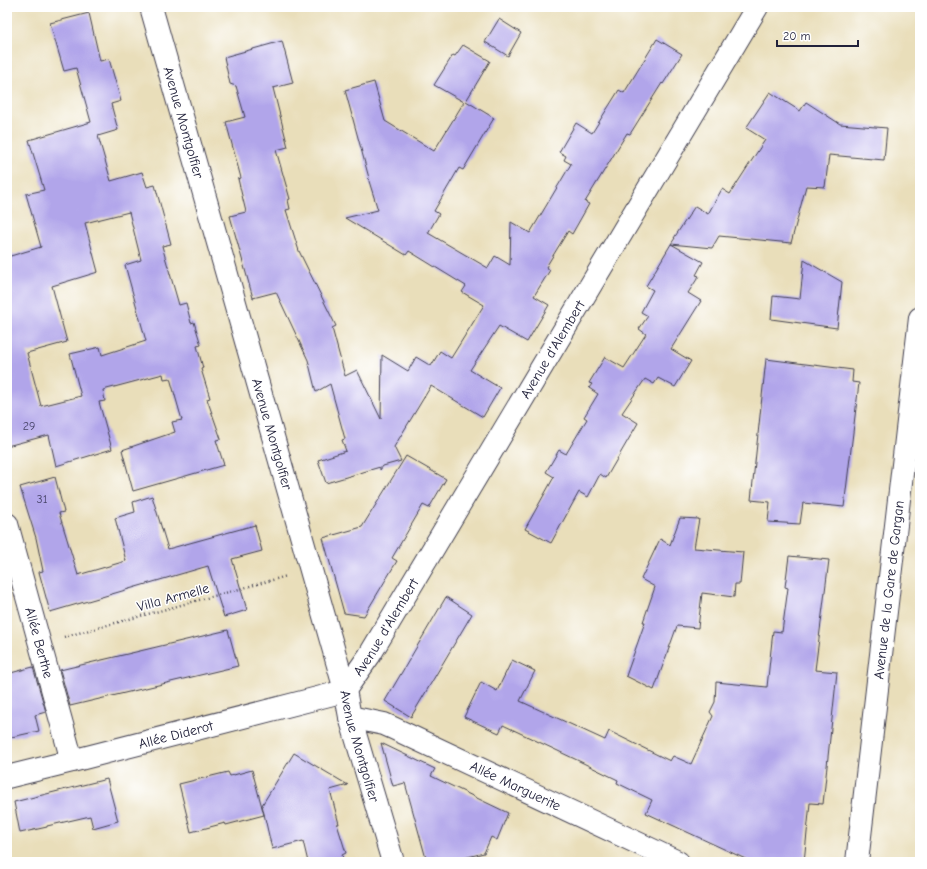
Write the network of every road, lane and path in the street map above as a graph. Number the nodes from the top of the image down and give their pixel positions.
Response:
1 (151, 7) edge
2 (756, 7) edge
3 (920, 318) edge
4 (7, 524) edge
5 (310, 569) junction
6 (40, 644) junction
7 (345, 690) junction
8 (350, 717) junction
9 (72, 761) junction
10 (7, 777) edge
11 (393, 862) edge
12 (678, 862) edge
13 (857, 862) edge

1 - 5 street, Avenue Montgolfier
2 - 7 street, Avenue d'Alembert
3 - 13 street, Avenue de la Gare de Gargan
4 - 6 street, Allée Berthe
5 - 6 path, Villa Armelle
5 - 7 street, Avenue Montgolfier
6 - 9 street, Allée Berthe
7 - 8 street, Avenue Montgolfier
7 - 9 street, Allée Diderot
8 - 11 street, Avenue Montgolfier
8 - 12 street, Allée Marguerite
9 - 10 street, Allée Diderot

